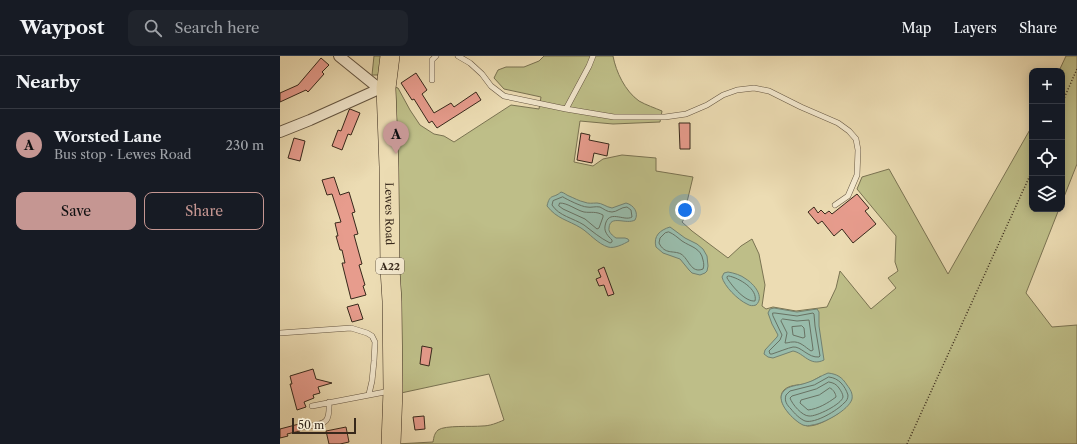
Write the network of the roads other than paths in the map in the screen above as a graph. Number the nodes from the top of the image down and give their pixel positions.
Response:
1 (339, 56) edge
2 (390, 56) edge
3 (436, 56) edge
4 (458, 56) edge
5 (593, 56) edge
6 (432, 80) dead end
7 (383, 89) junction
8 (566, 109) junction
9 (280, 132) edge
10 (835, 205) dead end
11 (280, 333) edge
12 (393, 390) junction
13 (369, 394) junction
14 (330, 402) junction
15 (312, 406) dead end
16 (305, 427) dead end
17 (391, 444) edge

1 - 7 street
2 - 7 highway, Lewes Road / A22
3 - 6 lane
4 - 8 lane
5 - 8 lane
7 - 9 street
7 - 12 highway, Lewes Road / A22
8 - 10 lane
11 - 13 lane
12 - 13 lane
12 - 17 highway, Lewes Road / A22
13 - 14 lane
14 - 15 lane
14 - 16 lane

